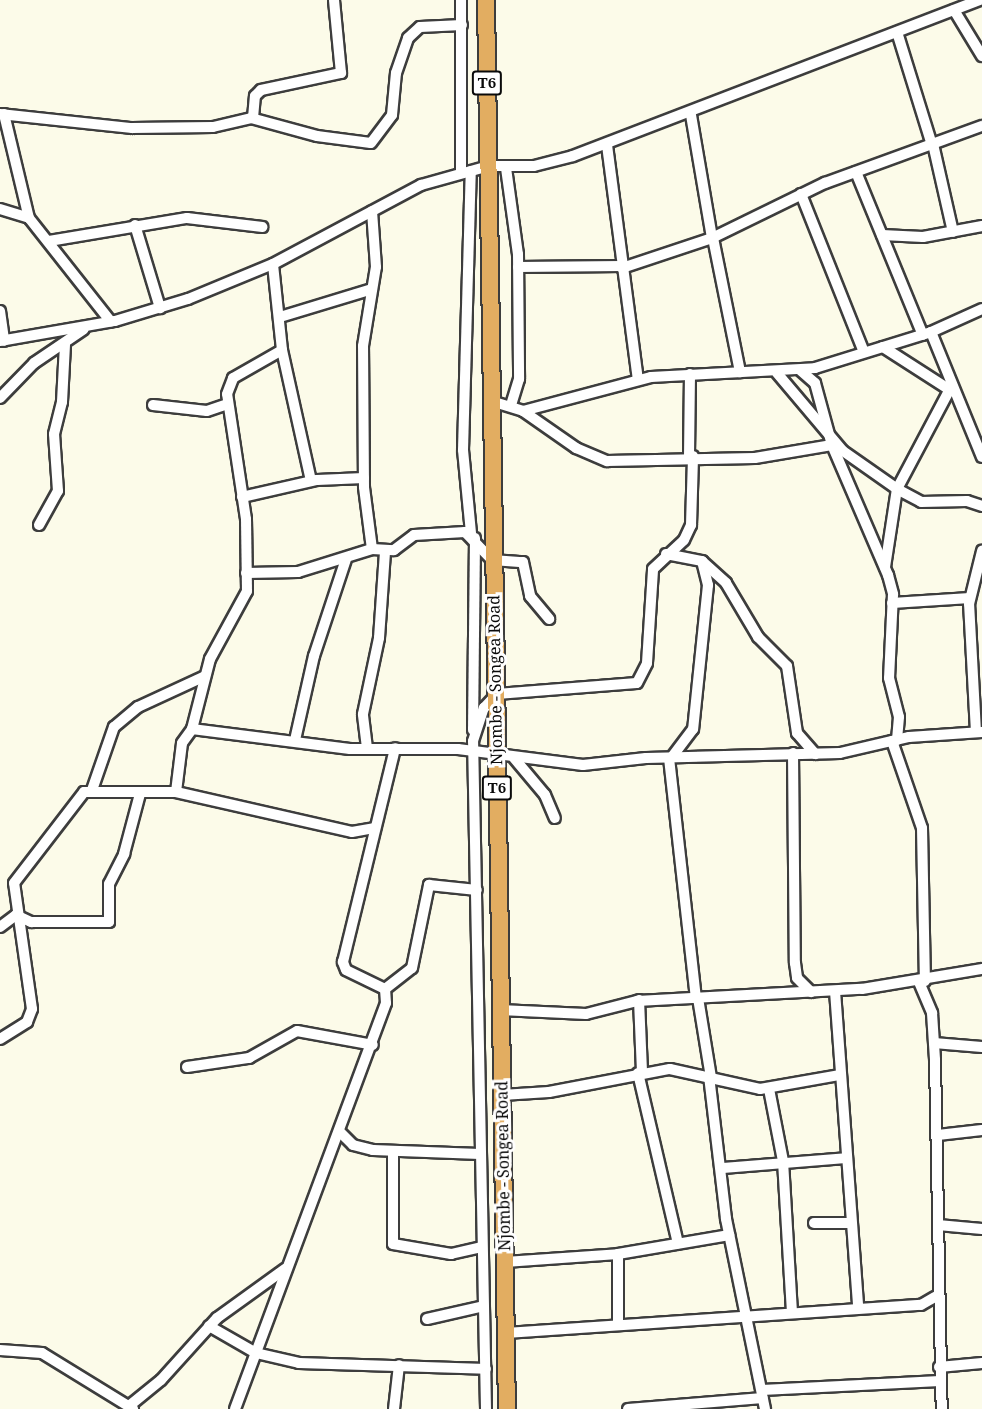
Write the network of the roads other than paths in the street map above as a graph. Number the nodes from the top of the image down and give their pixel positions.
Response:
1 (334, 0) edge
2 (461, 0) edge
3 (486, 0) edge
4 (981, 0) edge
5 (954, 10) junction
6 (462, 25) junction
7 (897, 32) junction
8 (982, 56) edge
9 (2, 114) edge
10 (691, 115) junction
11 (253, 118) junction
12 (982, 126) edge
13 (932, 144) junction
14 (607, 145) junction
15 (497, 167) junction
16 (466, 171) junction
17 (855, 172) junction
18 (801, 194) junction
19 (0, 208) edge
20 (372, 212) junction
21 (29, 218) junction
22 (135, 225) junction
23 (982, 226) edge
24 (262, 227) dead end
25 (953, 232) junction
26 (882, 236) junction
27 (713, 238) junction
28 (49, 241) junction
29 (273, 264) junction
30 (518, 267) junction
31 (622, 267) junction
32 (372, 289) junction
33 (160, 308) junction
34 (982, 309) edge
35 (0, 311) edge
36 (280, 317) junction
37 (111, 322) junction
38 (87, 327) junction
39 (927, 333) junction
40 (2, 341) edge
41 (64, 344) junction
42 (883, 347) junction
43 (282, 350) junction
44 (864, 352) junction
45 (800, 370) junction
46 (740, 372) junction
47 (690, 374) junction
48 (777, 374) junction
49 (638, 379) junction
50 (951, 388) junction
51 (1, 396) edge
52 (491, 401) junction
53 (227, 404) junction
54 (153, 405) dead end
55 (511, 405) junction
56 (523, 411) junction
57 (831, 440) junction
58 (691, 456) junction
59 (982, 457) edge
60 (364, 478) junction
61 (311, 481) junction
62 (897, 489) junction
63 (242, 498) junction
64 (982, 506) edge
65 (39, 525) dead end
66 (473, 536) junction
67 (372, 549) junction
68 (982, 551) edge
69 (385, 552) junction
70 (666, 554) junction
71 (346, 559) junction
72 (492, 561) junction
73 (702, 561) junction
74 (885, 567) junction
75 (980, 568) edge
76 (246, 573) junction
77 (970, 597) junction
78 (892, 603) junction
79 (549, 619) dead end
80 (970, 664) junction
81 (982, 665) edge
82 (205, 676) junction
83 (497, 694) junction
84 (496, 716) junction
85 (192, 729) junction
86 (979, 732) edge
87 (295, 740) junction
88 (894, 741) junction
89 (474, 742) junction
90 (367, 748) junction
91 (395, 748) junction
92 (793, 753) junction
93 (815, 754) junction
94 (497, 757) junction
95 (514, 758) junction
96 (670, 758) junction
97 (92, 790) junction
98 (176, 792) junction
99 (140, 794) junction
100 (555, 818) dead end
101 (374, 828) junction
102 (477, 890) junction
103 (16, 915) junction
104 (0, 927) edge
105 (982, 969) edge
106 (796, 974) junction
107 (922, 982) junction
108 (385, 989) junction
109 (836, 991) junction
110 (811, 992) junction
111 (787, 993) junction
112 (697, 998) junction
113 (639, 1000) junction
114 (500, 1010) junction
115 (0, 1039) edge
116 (934, 1043) junction
117 (373, 1045) junction
118 (982, 1047) edge
119 (187, 1067) dead end
120 (640, 1073) junction
121 (839, 1075) junction
122 (710, 1077) junction
123 (769, 1089) junction
124 (502, 1095) junction
125 (982, 1130) edge
126 (341, 1133) junction
127 (938, 1135) junction
128 (393, 1152) junction
129 (480, 1154) junction
130 (846, 1158) junction
131 (783, 1161) junction
132 (723, 1168) junction
133 (814, 1223) dead end
134 (850, 1223) junction
135 (938, 1225) junction
136 (982, 1229) edge
137 (729, 1235) junction
138 (678, 1243) junction
139 (482, 1247) junction
140 (618, 1254) junction
141 (505, 1262) junction
142 (285, 1269) junction
143 (938, 1295) junction
144 (484, 1306) junction
145 (858, 1307) junction
146 (792, 1311) junction
147 (745, 1316) junction
148 (427, 1319) dead end
149 (618, 1325) junction
150 (209, 1326) junction
151 (506, 1333) junction
152 (0, 1350) edge
153 (256, 1353) junction
154 (982, 1363) edge
155 (399, 1365) junction
156 (939, 1367) junction
157 (486, 1369) junction
158 (940, 1381) junction
159 (764, 1399) edge
160 (131, 1407) edge
161 (679, 1407) edge
162 (235, 1409) edge
163 (394, 1409) edge
164 (486, 1409) edge
165 (507, 1409) edge
166 (628, 1409) edge
167 (942, 1409) edge

1 - 11 street
2 - 6 street
3 - 15 highway, T6
4 - 5 street
5 - 7 street
5 - 8 street
6 - 11 street
6 - 16 street
7 - 10 street
7 - 13 street
9 - 11 street
9 - 21 street
10 - 14 street
10 - 27 street
12 - 13 street
13 - 17 street
13 - 25 street
14 - 15 street
14 - 31 street
15 - 16 street
15 - 30 street
15 - 52 highway, Njombe - Songea Road / T6
16 - 20 street
16 - 66 street
17 - 18 street
17 - 26 street
18 - 27 street
18 - 44 street
19 - 21 street
20 - 29 street
20 - 32 street
21 - 28 street
22 - 24 street
22 - 28 street
22 - 33 street
23 - 25 street
25 - 26 street
26 - 39 street
27 - 31 street
27 - 46 street
28 - 37 street
29 - 33 street
29 - 36 street
30 - 31 street
30 - 55 street
31 - 49 street
32 - 36 street
32 - 60 street
33 - 37 street
34 - 39 street
35 - 40 street
36 - 43 street
37 - 38 street
38 - 40 street
38 - 41 street
39 - 42 street
39 - 50 street
41 - 51 street
41 - 65 street
42 - 44 street
42 - 50 street
43 - 53 street
43 - 61 street
44 - 45 street
45 - 48 street
45 - 57 street
46 - 47 street
46 - 48 street
47 - 49 street
47 - 58 street
48 - 57 street
49 - 56 street
50 - 59 street
50 - 62 street
52 - 55 street
52 - 72 highway, Njombe - Songea Road / T6
53 - 54 street
53 - 63 street
55 - 56 street
56 - 58 street
57 - 58 street
57 - 62 street
57 - 74 street
58 - 70 street
60 - 61 street
60 - 67 street
61 - 63 street
62 - 64 street
62 - 74 street
63 - 76 street
66 - 69 street
66 - 72 street
66 - 89 street
67 - 69 street
67 - 71 street
68 - 75 street
69 - 90 street
70 - 73 street
70 - 83 street
71 - 76 street
71 - 87 street
72 - 79 street
72 - 83 highway, Njombe - Songea Road / T6
73 - 93 street
73 - 96 street
74 - 78 street
75 - 77 street
76 - 82 street
77 - 78 street
77 - 80 street
78 - 88 street
80 - 81 street
80 - 86 street
82 - 85 street
82 - 97 street
83 - 84 highway, Njombe - Songea Road / T6
83 - 89 street
84 - 89 street
84 - 94 highway, Njombe - Songea Road / T6
85 - 87 street
85 - 98 street
86 - 88 street
87 - 90 street
88 - 93 street
88 - 107 street
89 - 91 street
89 - 94 street
89 - 102 street
90 - 91 street
91 - 101 street
92 - 93 street
92 - 96 street
92 - 106 street
94 - 95 street
94 - 114 highway, Njombe - Songea Road / T6
95 - 96 street
95 - 100 street
96 - 112 street
97 - 99 street
97 - 103 street
98 - 99 street
98 - 101 street
99 - 103 street
101 - 108 street
102 - 108 street
102 - 129 street
103 - 104 street
103 - 115 street
105 - 107 street
106 - 110 street
106 - 111 street
107 - 109 street
107 - 116 street
108 - 117 street
109 - 110 street
109 - 121 street
110 - 111 street
111 - 112 street
112 - 113 street
112 - 122 street
113 - 114 street
113 - 120 street
114 - 124 highway, Njombe - Songea Road / T6
116 - 118 street
116 - 127 street
117 - 119 street
117 - 126 street
120 - 122 street
120 - 124 street
120 - 138 street
121 - 123 street
121 - 130 street
122 - 123 street
122 - 132 street
123 - 131 street
124 - 141 highway, Njombe - Songea Road / T6
125 - 127 street
126 - 128 street
126 - 142 street
127 - 135 street
128 - 129 street
128 - 139 street
129 - 139 street
130 - 131 street
130 - 134 street
131 - 132 street
131 - 146 street
132 - 137 street
133 - 134 street
134 - 145 street
135 - 136 street
135 - 143 street
137 - 138 street
137 - 147 street
138 - 140 street
139 - 144 street
140 - 141 street
140 - 149 street
141 - 151 highway, Njombe - Songea Road / T6
142 - 150 street
142 - 153 street
143 - 145 street
143 - 156 street
144 - 148 street
144 - 157 street
145 - 146 street
146 - 147 street
147 - 149 street
147 - 159 street
149 - 151 street
150 - 153 street
150 - 160 street
151 - 165 highway, Njombe - Songea Road / T6
152 - 160 street
153 - 155 street
153 - 162 street
154 - 156 street
155 - 157 street
155 - 163 street
156 - 158 street
157 - 164 street
158 - 159 street
158 - 167 street
159 - 161 street
161 - 166 street

